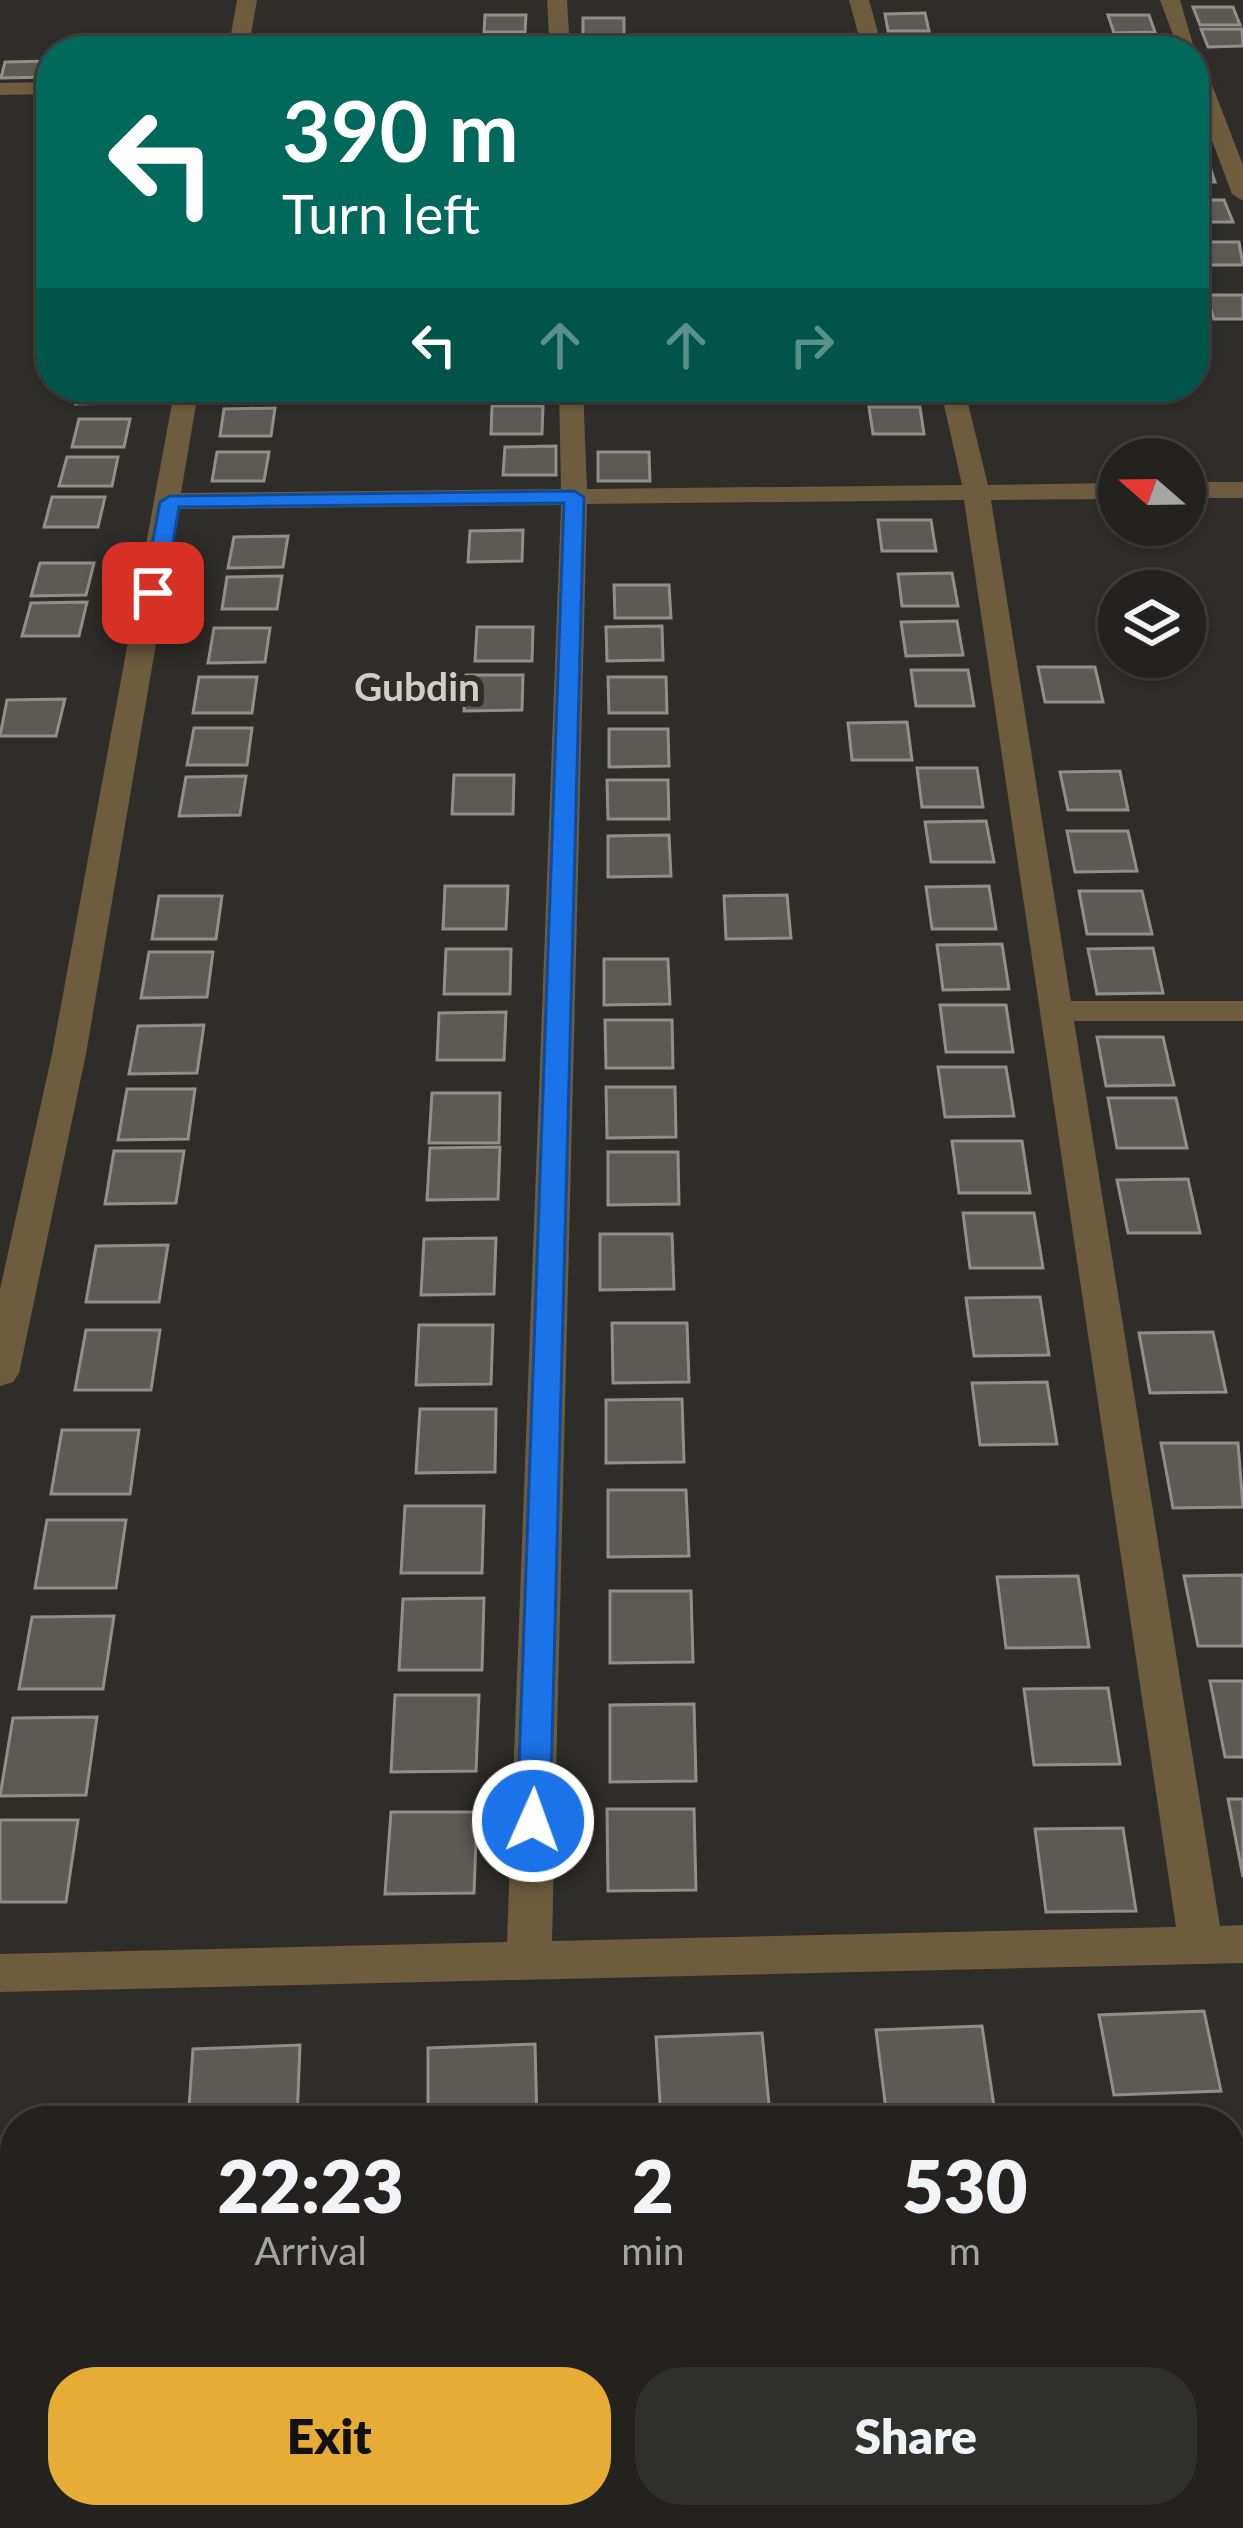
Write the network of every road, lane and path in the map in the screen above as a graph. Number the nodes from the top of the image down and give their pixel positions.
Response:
1 (248, 0) edge
2 (557, 0) edge
3 (859, 0) edge
4 (1170, 0) edge
5 (241, 36) edge
6 (559, 36) edge
7 (869, 36) edge
8 (1183, 36) edge
9 (0, 88) edge
10 (36, 88) edge
11 (1209, 108) edge
12 (1243, 194) edge
13 (185, 402) edge
14 (571, 402) edge
15 (955, 402) edge
16 (1098, 490) edge
17 (1206, 490) edge
18 (1243, 490) edge
19 (976, 491) junction
20 (574, 497) junction
21 (170, 502) junction
22 (1058, 1011) junction
23 (1243, 1012) edge
24 (0, 1373) edge
25 (1222, 1945) edge
26 (529, 1963) junction
27 (0, 1973) edge

1 - 5 street
2 - 6 street
3 - 7 street
4 - 8 street
9 - 10 street
11 - 12 street
13 - 21 street
14 - 20 street
15 - 19 street
16 - 19 street
17 - 18 street
19 - 20 street
19 - 22 street
20 - 21 street
20 - 26 street
21 - 24 street
22 - 23 street
22 - 25 street
25 - 26 street
26 - 27 street

